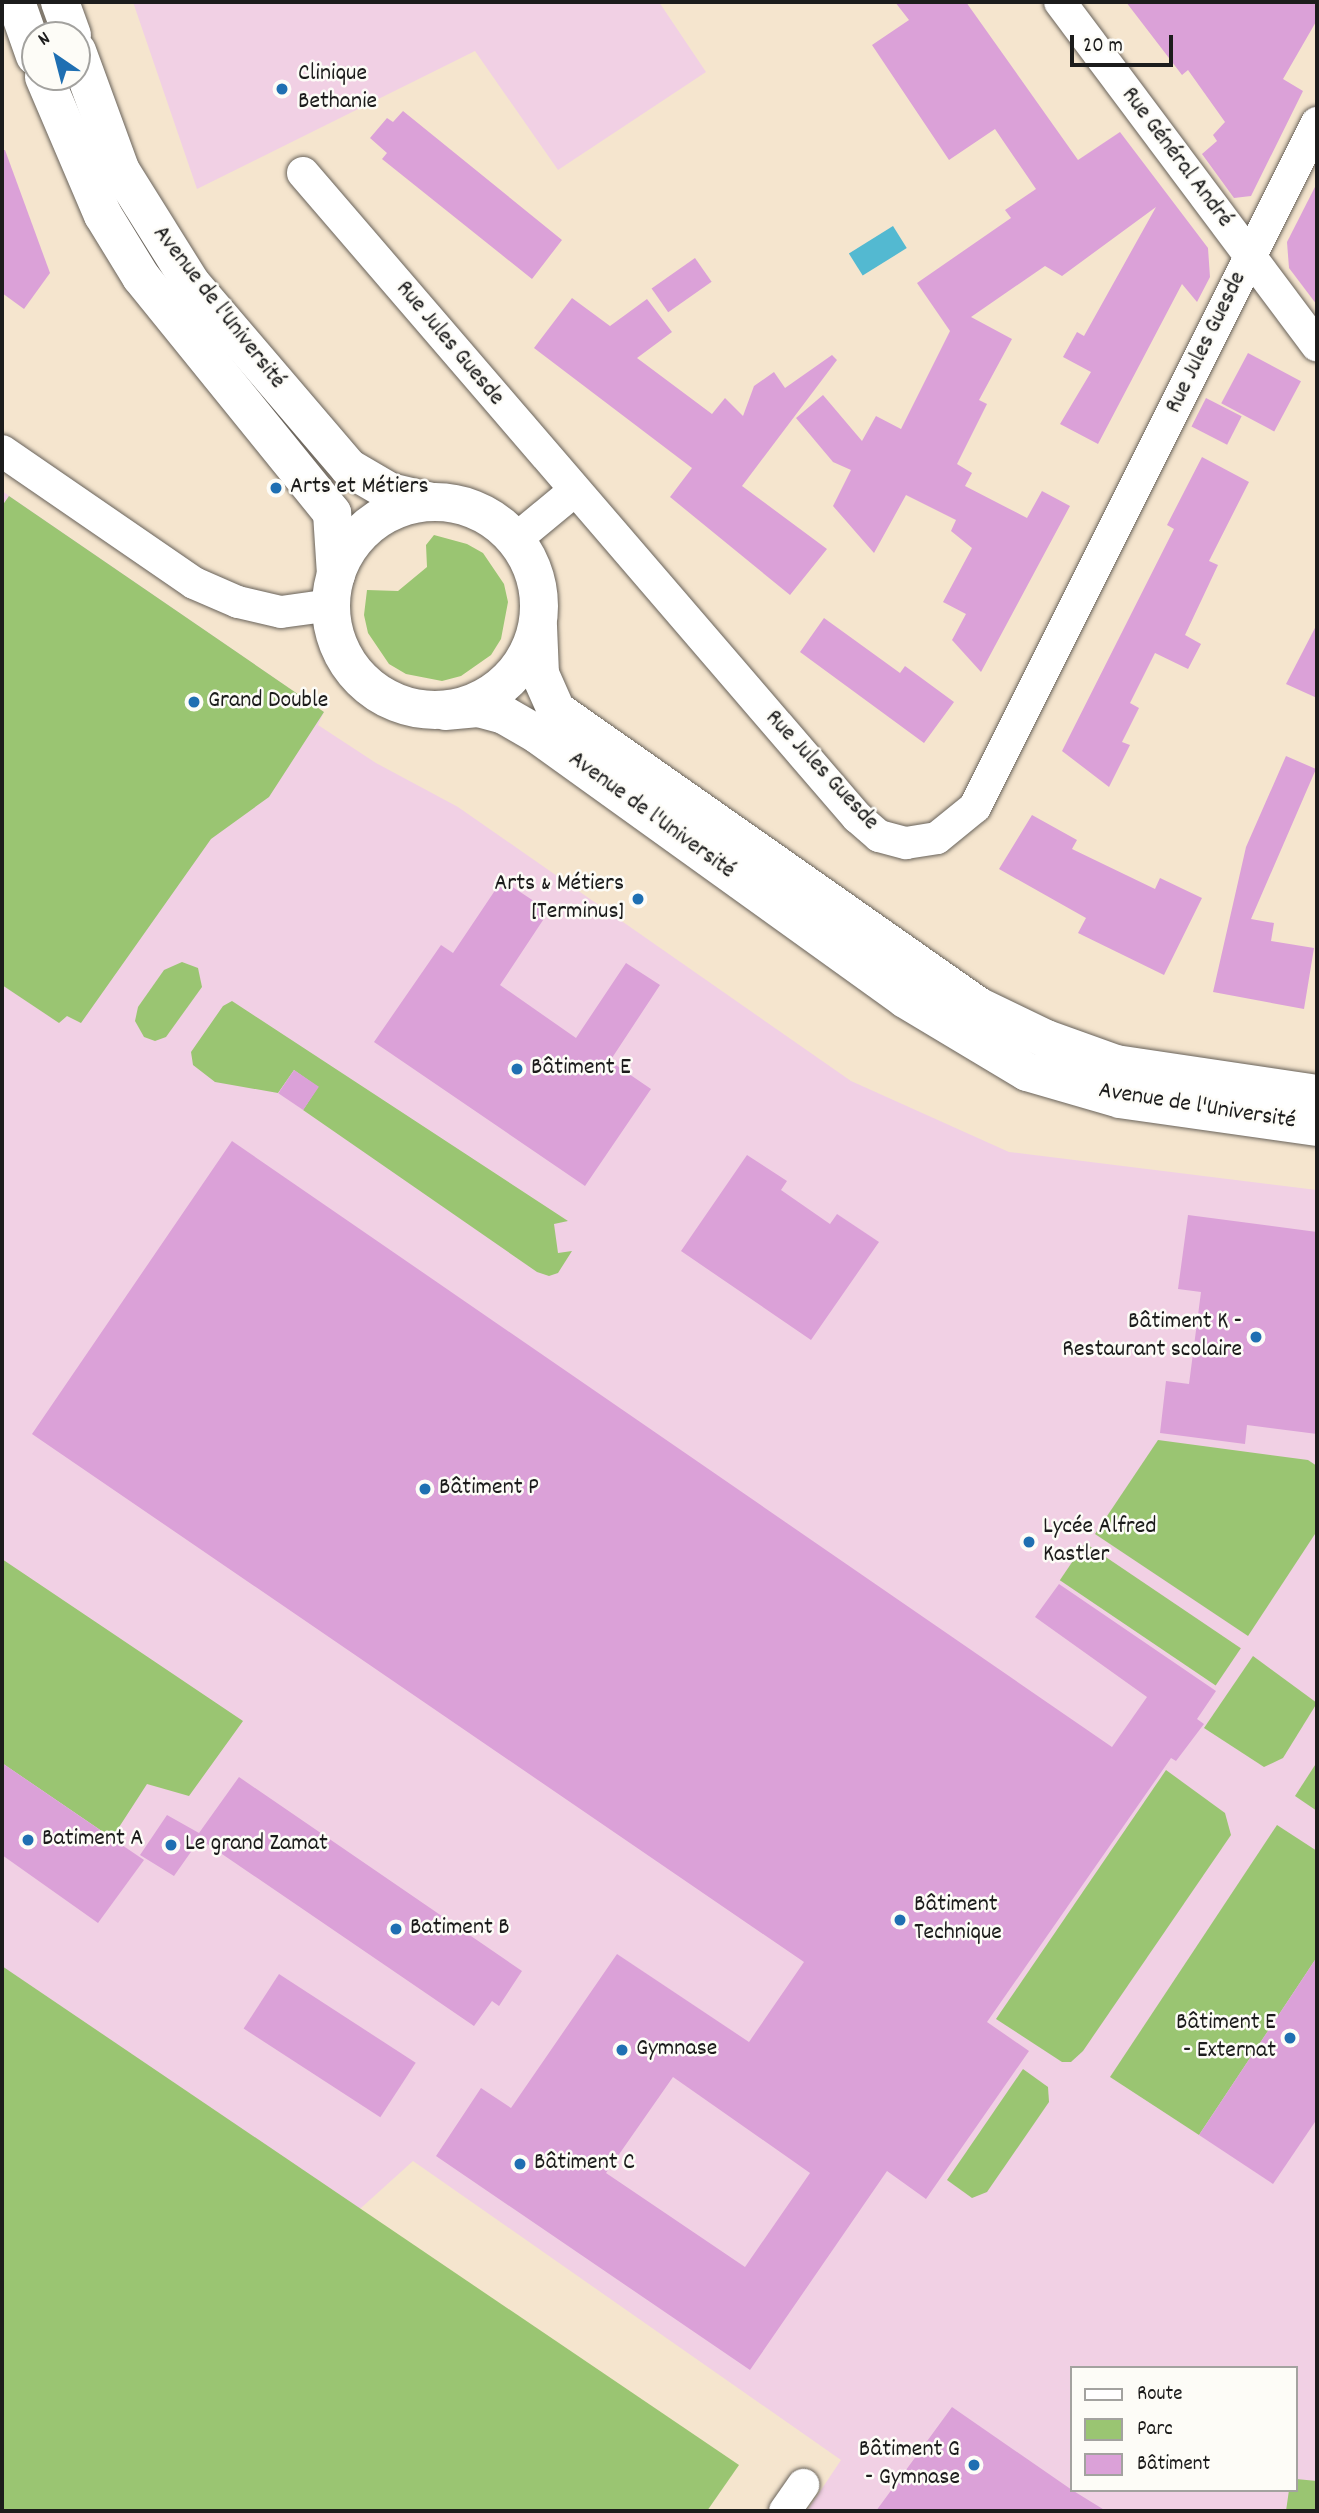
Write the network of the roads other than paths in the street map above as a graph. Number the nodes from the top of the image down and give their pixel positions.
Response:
1 (16, 2) edge
2 (60, 2) edge
3 (1060, 2) edge
4 (23, 21) edge
5 (67, 21) edge
6 (91, 89) edge
7 (50, 91) edge
8 (1317, 123) edge
9 (303, 173) dead end
10 (1249, 257) junction
11 (1317, 346) edge
12 (2, 451) edge
13 (573, 492) junction
14 (432, 502) junction
15 (516, 539) junction
16 (333, 590) junction
17 (538, 626) junction
18 (445, 711) junction
19 (855, 941) junction
20 (1007, 1040) junction
21 (1317, 1094) edge
22 (1317, 1127) edge
23 (803, 2485) dead end
24 (785, 2511) edge

1 - 4 street
2 - 5 street
3 - 10 street, Rue Général André
6 - 14 street, Avenue de l'Université
7 - 16 street, Avenue de l'Université
8 - 10 street, Rue Jules Guesde
9 - 13 street, Rue Jules Guesde
10 - 11 street, Rue Général André
10 - 13 street, Rue Jules Guesde
12 - 16 street
13 - 15 street
14 - 15 street
14 - 16 street
15 - 17 street
16 - 18 street
17 - 18 street
17 - 19 street, Avenue de l'Université
18 - 19 street, Avenue de l'Université
19 - 20 street, Avenue de l'Université
20 - 21 street, Avenue de l'Université
20 - 22 street, Avenue de l'Université
23 - 24 street

